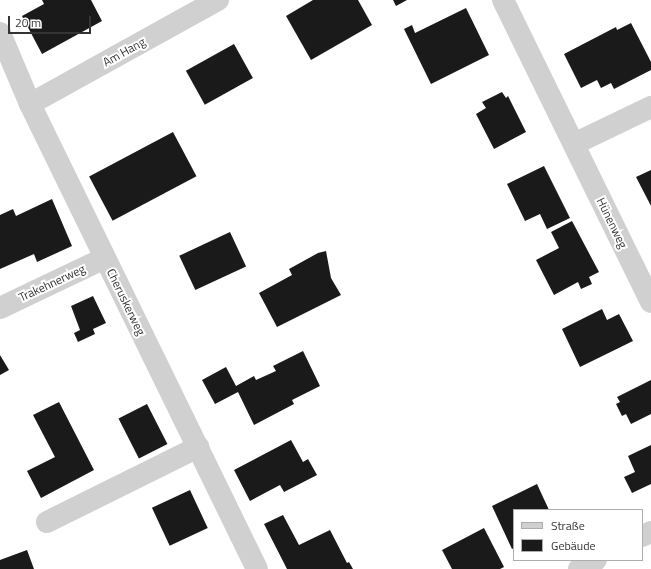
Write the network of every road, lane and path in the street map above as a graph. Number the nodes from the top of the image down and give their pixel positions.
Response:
1 (218, 0) edge
2 (503, 0) edge
3 (0, 33) edge
4 (30, 104) junction
5 (651, 107) edge
6 (574, 144) junction
7 (105, 258) junction
8 (651, 302) edge
9 (0, 308) edge
10 (198, 447) junction
11 (47, 522) dead end
12 (594, 561) edge
13 (251, 567) edge
14 (579, 569) edge

1 - 4 street, Am Hang
2 - 6 street, Hünenweg
3 - 4 street, Cheruskerweg
4 - 7 street, Cheruskerweg
5 - 6 street
6 - 8 street, Hünenweg
7 - 9 street, Trakehnerweg
7 - 10 street, Cheruskerweg
10 - 11 street
10 - 13 street, Cheruskerweg
12 - 14 street

